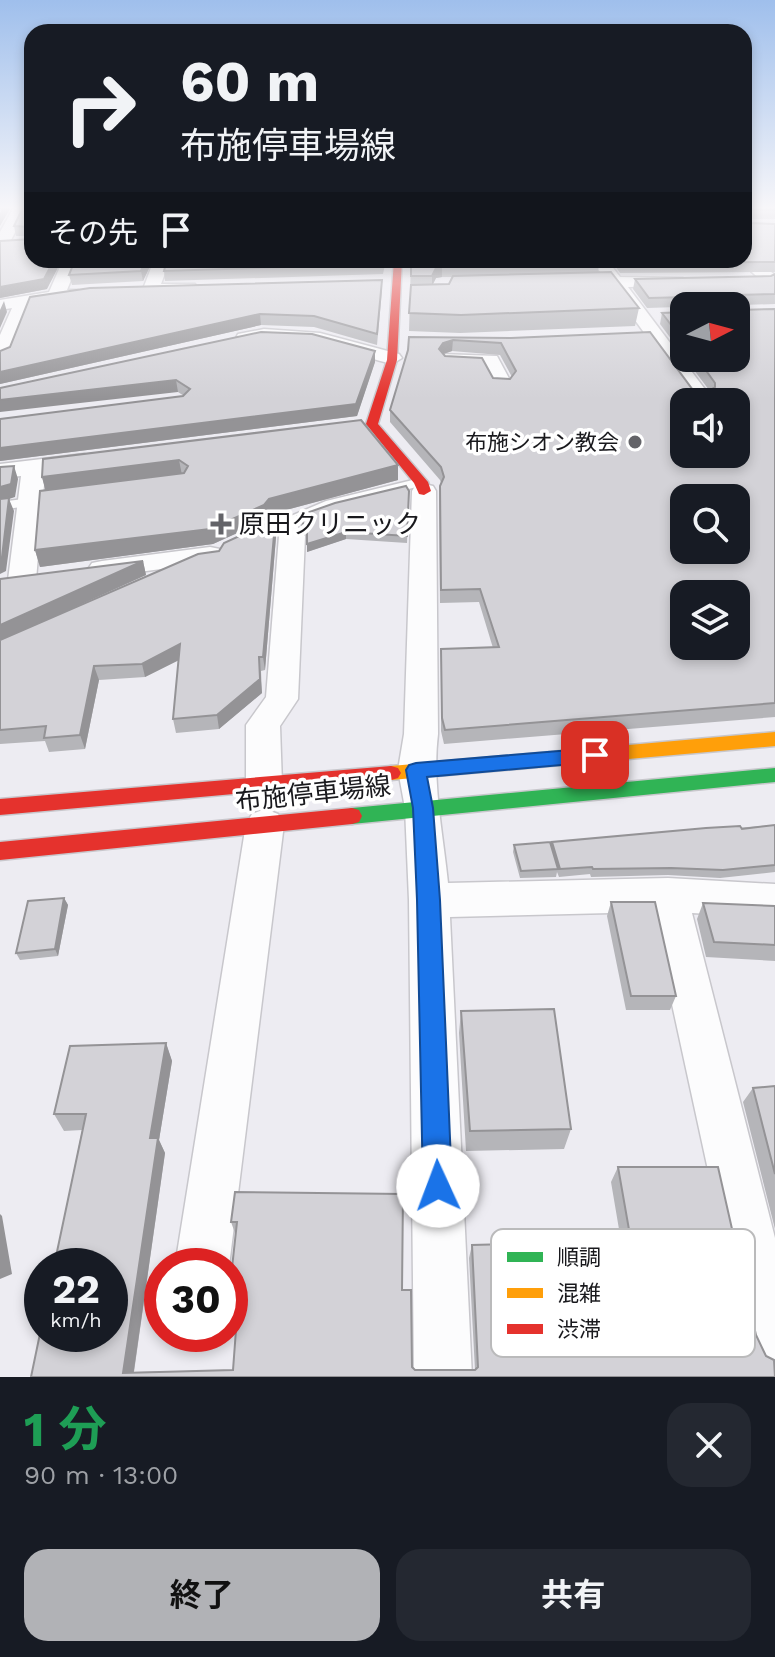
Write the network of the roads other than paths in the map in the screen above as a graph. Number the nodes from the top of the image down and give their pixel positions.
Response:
1 (66, 271) edge
2 (155, 271) edge
3 (397, 271) edge
4 (607, 271) edge
5 (685, 271) edge
6 (738, 279) edge
7 (772, 281) edge
8 (614, 282) junction
9 (551, 283) edge
10 (212, 287) edge
11 (92, 290) edge
12 (56, 296) junction
13 (23, 303) junction
14 (0, 305) edge
15 (669, 315) edge
16 (642, 328) junction
17 (4, 337) edge
18 (232, 341) edge
19 (434, 341) edge
20 (489, 341) edge
21 (402, 353) junction
22 (0, 357) edge
23 (502, 384) edge
24 (693, 388) edge
25 (372, 424) junction
26 (347, 427) edge
27 (113, 457) edge
28 (34, 467) junction
29 (0, 471) edge
30 (423, 486) junction
31 (36, 500) junction
32 (0, 506) edge
33 (281, 522) junction
34 (252, 535) edge
35 (217, 551) joint
36 (168, 574) edge
37 (11, 582) edge
38 (775, 739) edge
39 (775, 775) edge
40 (419, 789) junction
41 (264, 804) junction
42 (0, 807) edge
43 (0, 851) edge
44 (668, 895) junction
45 (429, 900) junction
46 (775, 901) edge
47 (746, 1229) edge
48 (204, 1248) edge
49 (755, 1264) edge
50 (775, 1345) edge
51 (443, 1377) edge

1 - 12 street
2 - 10 street
3 - 21 main road
4 - 8 street
5 - 8 street
6 - 7 street
8 - 9 street
8 - 16 street
11 - 12 street
12 - 13 street
13 - 14 street
13 - 17 street
15 - 16 street
16 - 24 street
17 - 22 street
18 - 21 street
19 - 20 street
21 - 23 street
21 - 25 main road
25 - 26 street
25 - 30 main road
27 - 28 street
28 - 29 street
28 - 31 street
30 - 33 lane
30 - 40 street
31 - 32 lane
31 - 37 street
33 - 34 lane
33 - 41 street
35 - 36 lane
35 - 37 street
38 - 40 main road, 布施停車場線
39 - 40 main road, 布施停車場線
40 - 41 main road, 布施停車場線
40 - 41 main road, 布施停車場線
40 - 45 street
41 - 42 main road, 布施停車場線
41 - 43 main road, 布施停車場線
41 - 48 street
44 - 45 street
44 - 46 street
44 - 47 street
45 - 51 street
49 - 50 street

